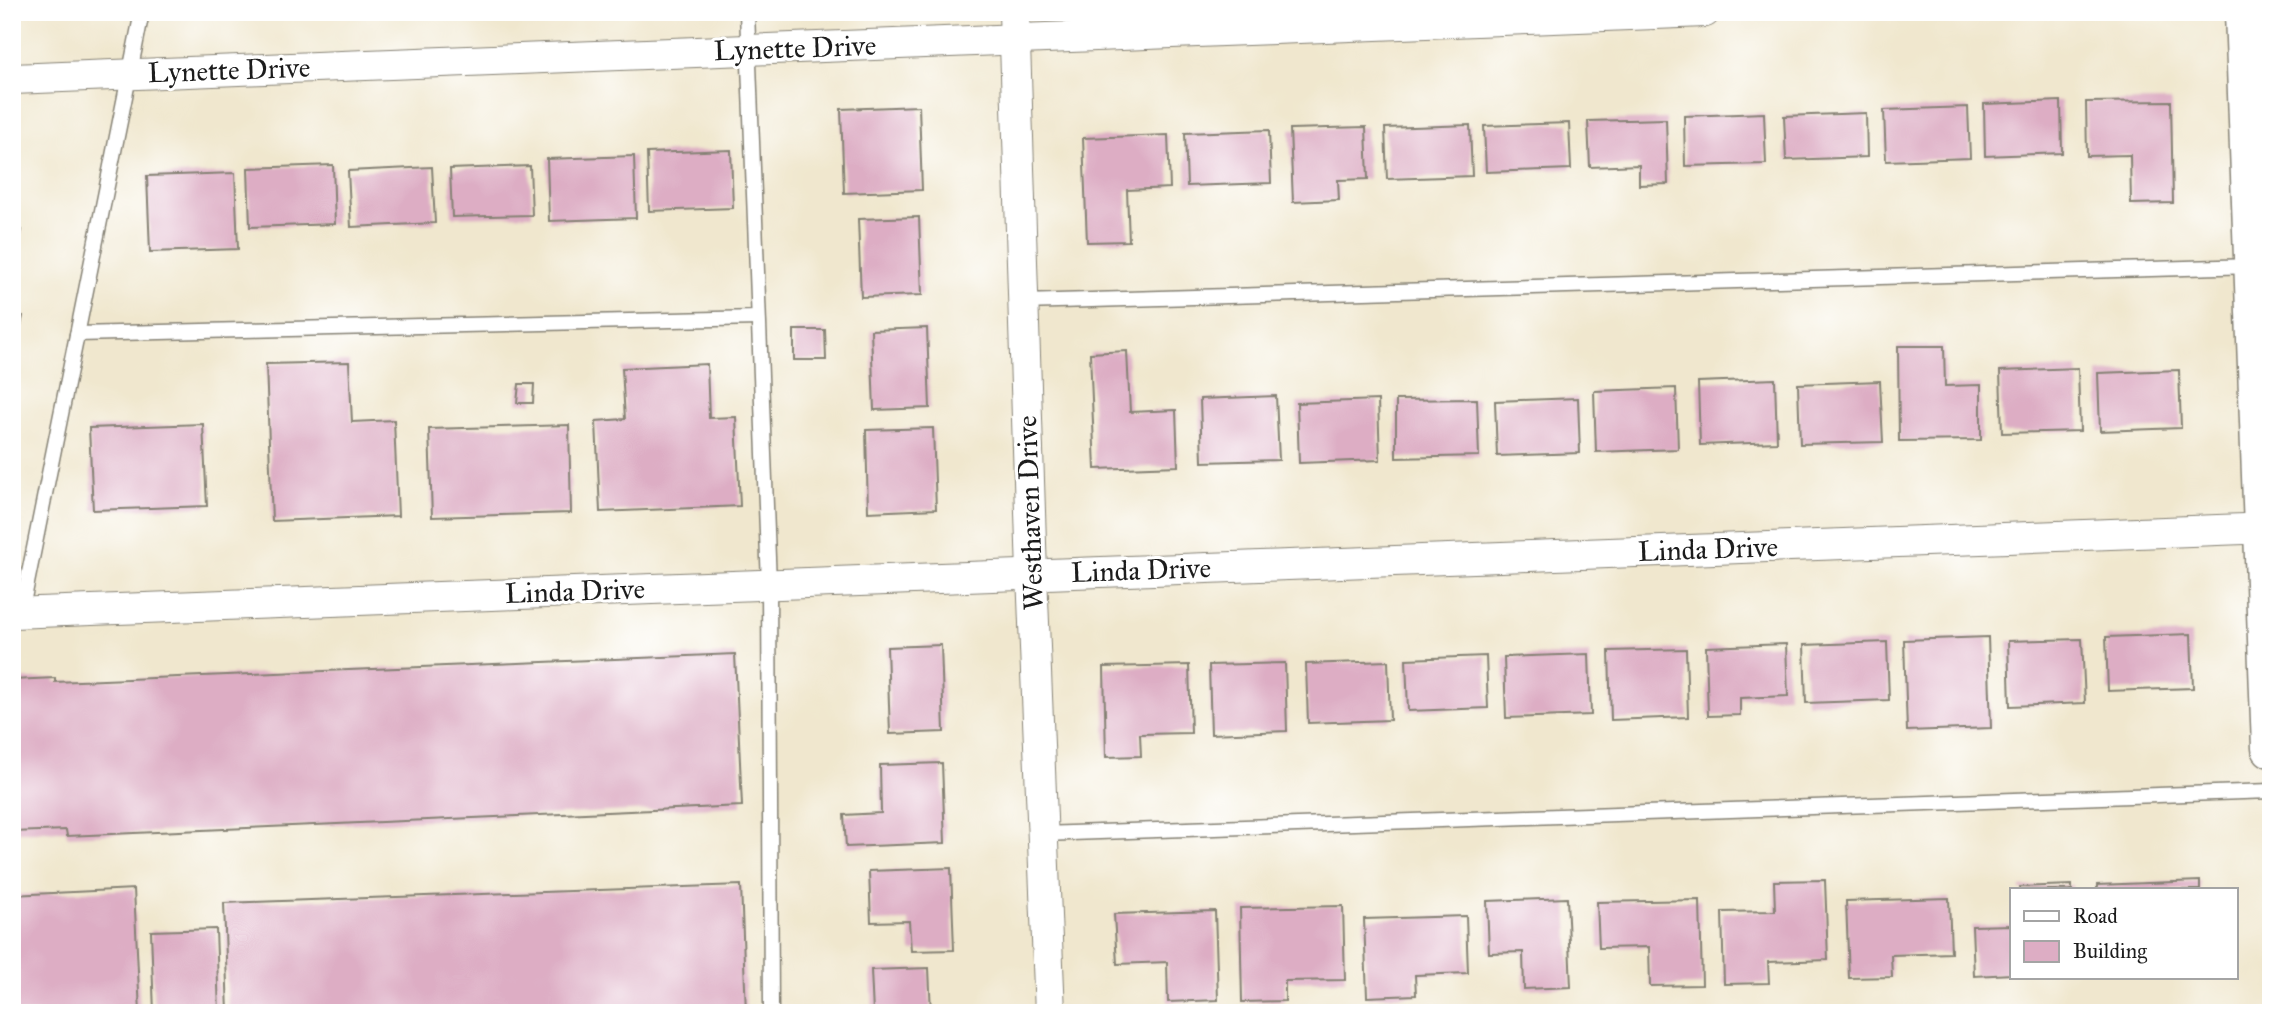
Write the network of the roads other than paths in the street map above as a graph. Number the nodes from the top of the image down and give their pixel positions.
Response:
1 (142, 12) edge
2 (747, 12) edge
3 (1704, 12) edge
4 (2244, 12) edge
5 (1015, 26) edge
6 (747, 50) junction
7 (129, 74) junction
8 (12, 79) edge
9 (2262, 265) edge
10 (1023, 302) junction
11 (758, 318) junction
12 (78, 334) junction
13 (2267, 528) edge
14 (1032, 574) junction
15 (769, 584) junction
16 (17, 613) edge
17 (2271, 748) edge
18 (2271, 791) edge
19 (1042, 834) junction
20 (771, 1013) edge
21 (1050, 1013) edge

1 - 7 lane
2 - 6 lane
3 - 5 street, Lynette Drive
4 - 9 main road
5 - 6 street, Lynette Drive
5 - 10 street, Westhaven Drive
6 - 7 street, Lynette Drive
6 - 11 lane
7 - 8 street, Lynette Drive
7 - 12 lane
9 - 10 lane
9 - 13 main road
10 - 14 street, Westhaven Drive
11 - 12 lane
11 - 15 lane
12 - 16 lane
13 - 14 street, Linda Drive
13 - 17 main road
14 - 15 street, Linda Drive
14 - 19 street, Westhaven Drive
15 - 16 street, Linda Drive
15 - 20 lane
18 - 19 lane
19 - 21 street, Westhaven Drive

